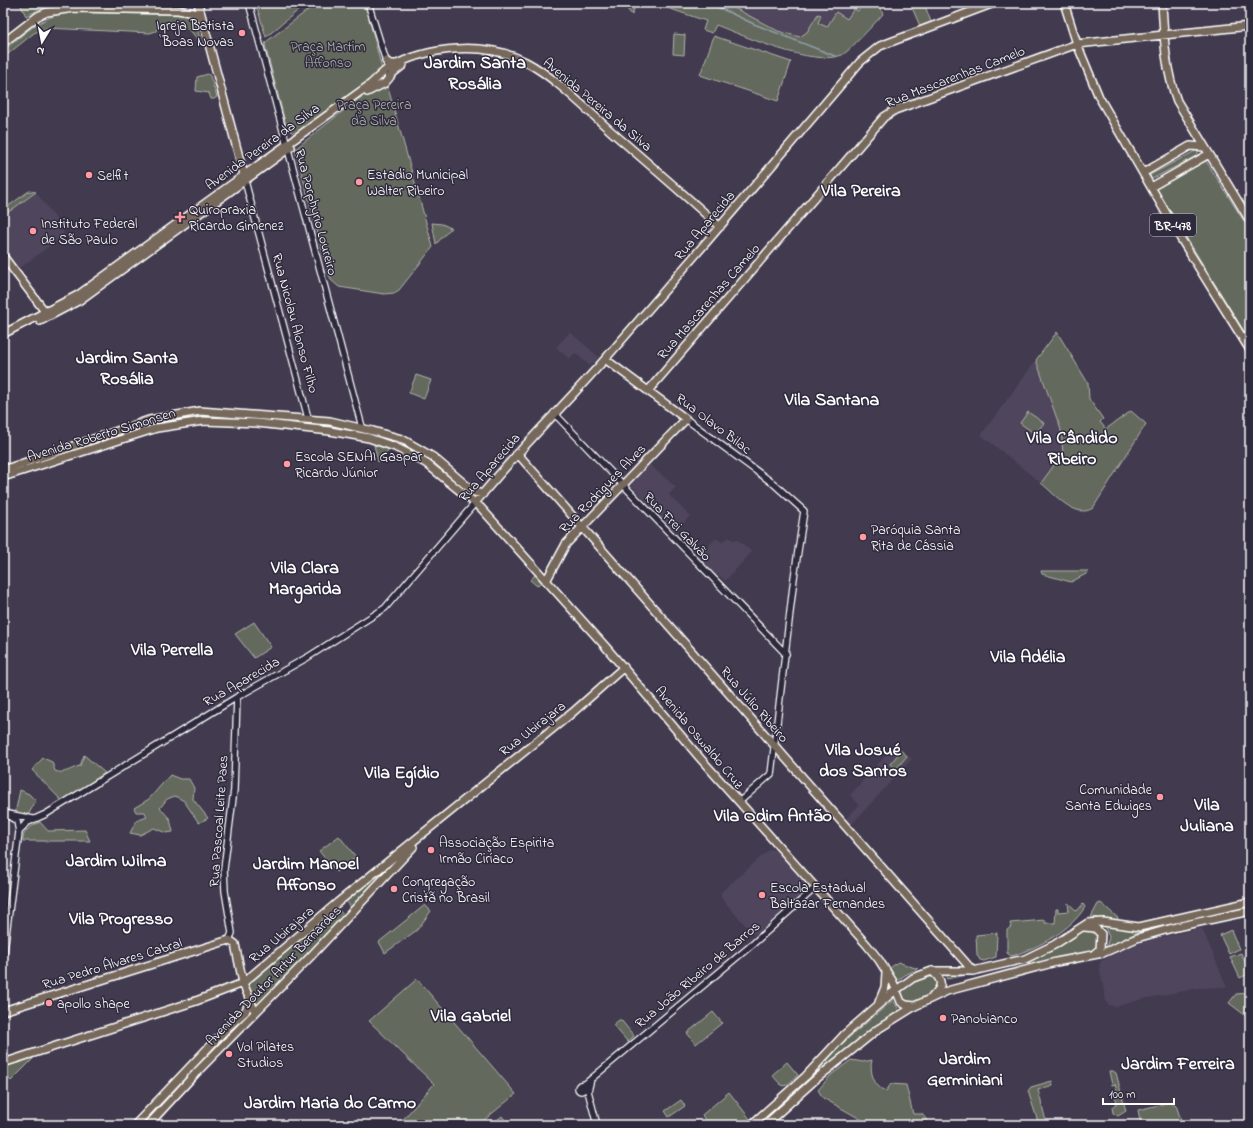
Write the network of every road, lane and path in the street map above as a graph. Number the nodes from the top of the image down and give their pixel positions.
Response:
1 (198, 3) edge
2 (249, 3) edge
3 (368, 3) edge
4 (994, 3) edge
5 (1064, 3) edge
6 (1162, 3) edge
7 (202, 19) junction
8 (1250, 26) edge
9 (1164, 35) junction
10 (3, 43) edge
11 (1077, 44) junction
12 (415, 58) junction
13 (387, 65) junction
14 (389, 79) junction
15 (1193, 146) junction
16 (287, 147) junction
17 (1204, 147) junction
18 (1209, 154) junction
19 (1199, 160) junction
20 (241, 165) junction
21 (252, 169) junction
22 (1143, 173) junction
23 (244, 178) junction
24 (1151, 187) junction
25 (1250, 221) edge
26 (720, 227) junction
27 (3, 256) edge
28 (50, 314) junction
29 (3, 334) edge
30 (3, 339) edge
31 (1250, 350) edge
32 (605, 359) junction
33 (648, 391) junction
34 (554, 413) junction
35 (308, 418) junction
36 (686, 419) junction
37 (362, 427) junction
38 (517, 453) junction
39 (18, 464) junction
40 (3, 470) edge
41 (3, 477) edge
42 (623, 486) junction
43 (483, 494) junction
44 (475, 503) junction
45 (582, 527) junction
46 (546, 581) junction
47 (786, 654) junction
48 (624, 667) junction
49 (237, 697) junction
50 (775, 746) junction
51 (738, 802) junction
52 (5, 814) edge
53 (35, 819) junction
54 (432, 826) junction
55 (19, 832) junction
56 (816, 887) junction
57 (1250, 902) edge
58 (1250, 911) edge
59 (1071, 933) junction
60 (229, 940) junction
61 (1090, 956) junction
62 (3, 959) edge
63 (932, 971) junction
64 (973, 971) junction
65 (886, 972) junction
66 (243, 983) junction
67 (896, 990) junction
68 (930, 999) junction
69 (250, 1001) junction
70 (915, 1006) junction
71 (876, 1007) junction
72 (3, 1011) edge
73 (255, 1012) junction
74 (3, 1062) edge
75 (592, 1077) junction
76 (590, 1101) junction
77 (135, 1125) edge
78 (148, 1125) edge
79 (597, 1125) edge
80 (751, 1125) edge
81 (765, 1125) edge

1 - 7 main road, Rua Nicolau Alonso Filho
2 - 16 street, Rua Porphyrio Loureiro
3 - 13 street
4 - 26 main road, Rua Aparecida
5 - 11 main road, BR-478
6 - 9 main road
7 - 10 main road
7 - 20 main road, Rua Nicolau Alonso Filho
8 - 9 main road, Rua Mascarenhas Camelo
9 - 11 main road, Rua Mascarenhas Camelo
9 - 17 main road
11 - 22 main road, BR-478
11 - 33 main road, Rua Mascarenhas Camelo
12 - 13 main road, Avenida Pereira da Silva
12 - 14 main road, Avenida Pereira da Silva
12 - 26 main road, Avenida Pereira da Silva
13 - 14 street
13 - 16 main road, Avenida Pereira da Silva
14 - 16 main road, Avenida Pereira da Silva
15 - 17 main road
15 - 19 main road
15 - 22 main road
16 - 21 main road, Avenida Pereira da Silva
16 - 23 main road, Avenida Pereira da Silva
16 - 37 street, Rua Porphyrio Loureiro
17 - 18 main road
18 - 19 main road
18 - 25 main road
19 - 24 main road
20 - 21 main road
20 - 23 main road, Rua Nicolau Alonso Filho
21 - 23 main road, Avenida Pereira da Silva
22 - 24 main road, BR-478
23 - 28 main road, Avenida Pereira da Silva
23 - 35 street, Rua Nicolau Alonso Filho
24 - 31 main road, BR-478
26 - 32 main road, Rua Aparecida
27 - 28 main road
28 - 29 main road, Avenida Pereira da Silva
28 - 30 main road, Avenida Pereira da Silva
32 - 33 main road, Rua Olavo Bilac
32 - 34 main road, Rua Aparecida
33 - 36 main road, Rua Olavo Bilac
34 - 38 main road, Rua Aparecida
34 - 42 street, Rua Frei Galvão
35 - 37 main road, Avenida Roberto Simonsen
35 - 39 main road, Avenida Roberto Simonsen
36 - 42 main road, Rua Rodrigues Alves
36 - 47 street, Rua Olavo Bilac
37 - 43 main road, Avenida Roberto Simonsen
38 - 43 main road, Rua Aparecida
38 - 45 main road, Rua Júlio Ribeiro
39 - 40 main road, Avenida Roberto Simonsen
39 - 41 main road
41 - 44 main road, Avenida Roberto Simonsen
42 - 45 main road, Rua Rodrigues Alves
42 - 47 street, Rua Frei Galvão
43 - 44 main road, Rua Aparecida
44 - 46 main road, Avenida Oswaldo Cruz
44 - 49 street, Rua Aparecida
45 - 46 main road, Rua Rodrigues Alves
45 - 50 main road, Rua Júlio Ribeiro
46 - 48 main road, Avenida Oswaldo Cruz
47 - 50 street
48 - 51 main road, Avenida Oswaldo Cruz
48 - 54 main road, Rua Ubirajara
49 - 53 street, Rua Aparecida
49 - 60 street, Rua Pascoal Leite Paes
50 - 51 street
50 - 64 main road, Rua Júlio Ribeiro
51 - 56 main road, Avenida Oswaldo Cruz
52 - 53 street
52 - 55 street
53 - 55 street, Rua Aparecida
54 - 66 main road, Rua Ubirajara
54 - 73 main road, Avenida Doutor Artur Bernardes
55 - 62 street
56 - 65 main road, Avenida Oswaldo Cruz
56 - 75 street, Rua João Ribeiro de Barros
57 - 59 main road
58 - 61 main road
59 - 61 main road
59 - 64 main road
60 - 66 main road, Rua Pascoal Leite Paes
60 - 72 main road, Rua Pedro Álvares Cabral
61 - 68 main road
63 - 64 main road
63 - 67 main road
63 - 68 main road
65 - 67 main road, Avenida Oswaldo Cruz
65 - 71 main road
66 - 69 main road, Rua Pascoal Leite Paes
66 - 74 main road, Rua Ubirajara
67 - 70 main road, Avenida Oswaldo Cruz
67 - 71 main road
68 - 70 main road
69 - 73 main road, Rua Pascoal Leite Paes
69 - 77 main road, Avenida Doutor Artur Bernardes
70 - 81 main road
71 - 80 main road
73 - 78 main road, Avenida Doutor Artur Bernardes
75 - 76 street, Rua João Ribeiro de Barros
75 - 76 street, Rua João Ribeiro de Barros
76 - 79 street, Rua João Ribeiro de Barros

